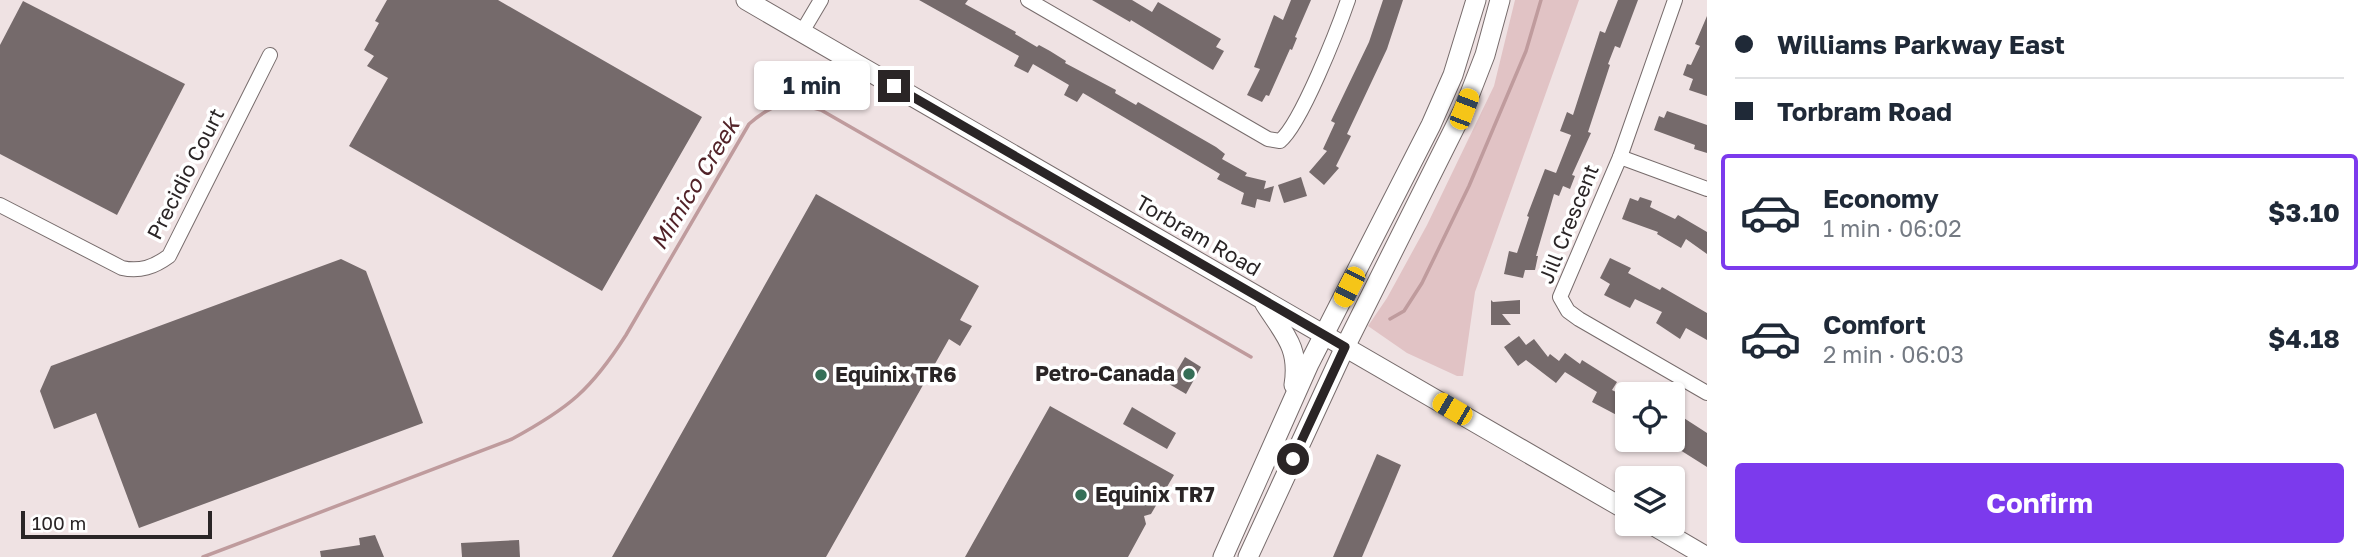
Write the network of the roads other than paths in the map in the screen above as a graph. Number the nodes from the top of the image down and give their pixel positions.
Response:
1 (746, 0) edge
2 (821, 0) edge
3 (1028, 0) edge
4 (1348, 0) edge
5 (1476, 0) edge
6 (1500, 0) edge
7 (1675, 0) edge
8 (802, 32) junction
9 (270, 55) dead end
10 (1620, 157) junction
11 (1707, 189) edge
12 (0, 205) edge
13 (1262, 301) junction
14 (1324, 337) junction
15 (1345, 347) junction
16 (1707, 393) edge
17 (1291, 406) junction
18 (1615, 503) edge
19 (1671, 536) edge
20 (1223, 557) edge
21 (1248, 557) edge
22 (1707, 557) edge

1 - 8 main road, Torbram Road
2 - 8 street
3 - 4 street
5 - 14 main road
6 - 15 main road
7 - 10 street, Jill Crescent
8 - 13 main road, Torbram Road
9 - 12 street, Precidio Court
10 - 11 street
10 - 16 street, Jill Crescent
13 - 14 main road, Torbram Road
13 - 17 main road
14 - 15 main road, Torbram Road
14 - 17 main road
15 - 18 main road, Torbram Road
15 - 21 main road
17 - 20 main road
19 - 22 main road

